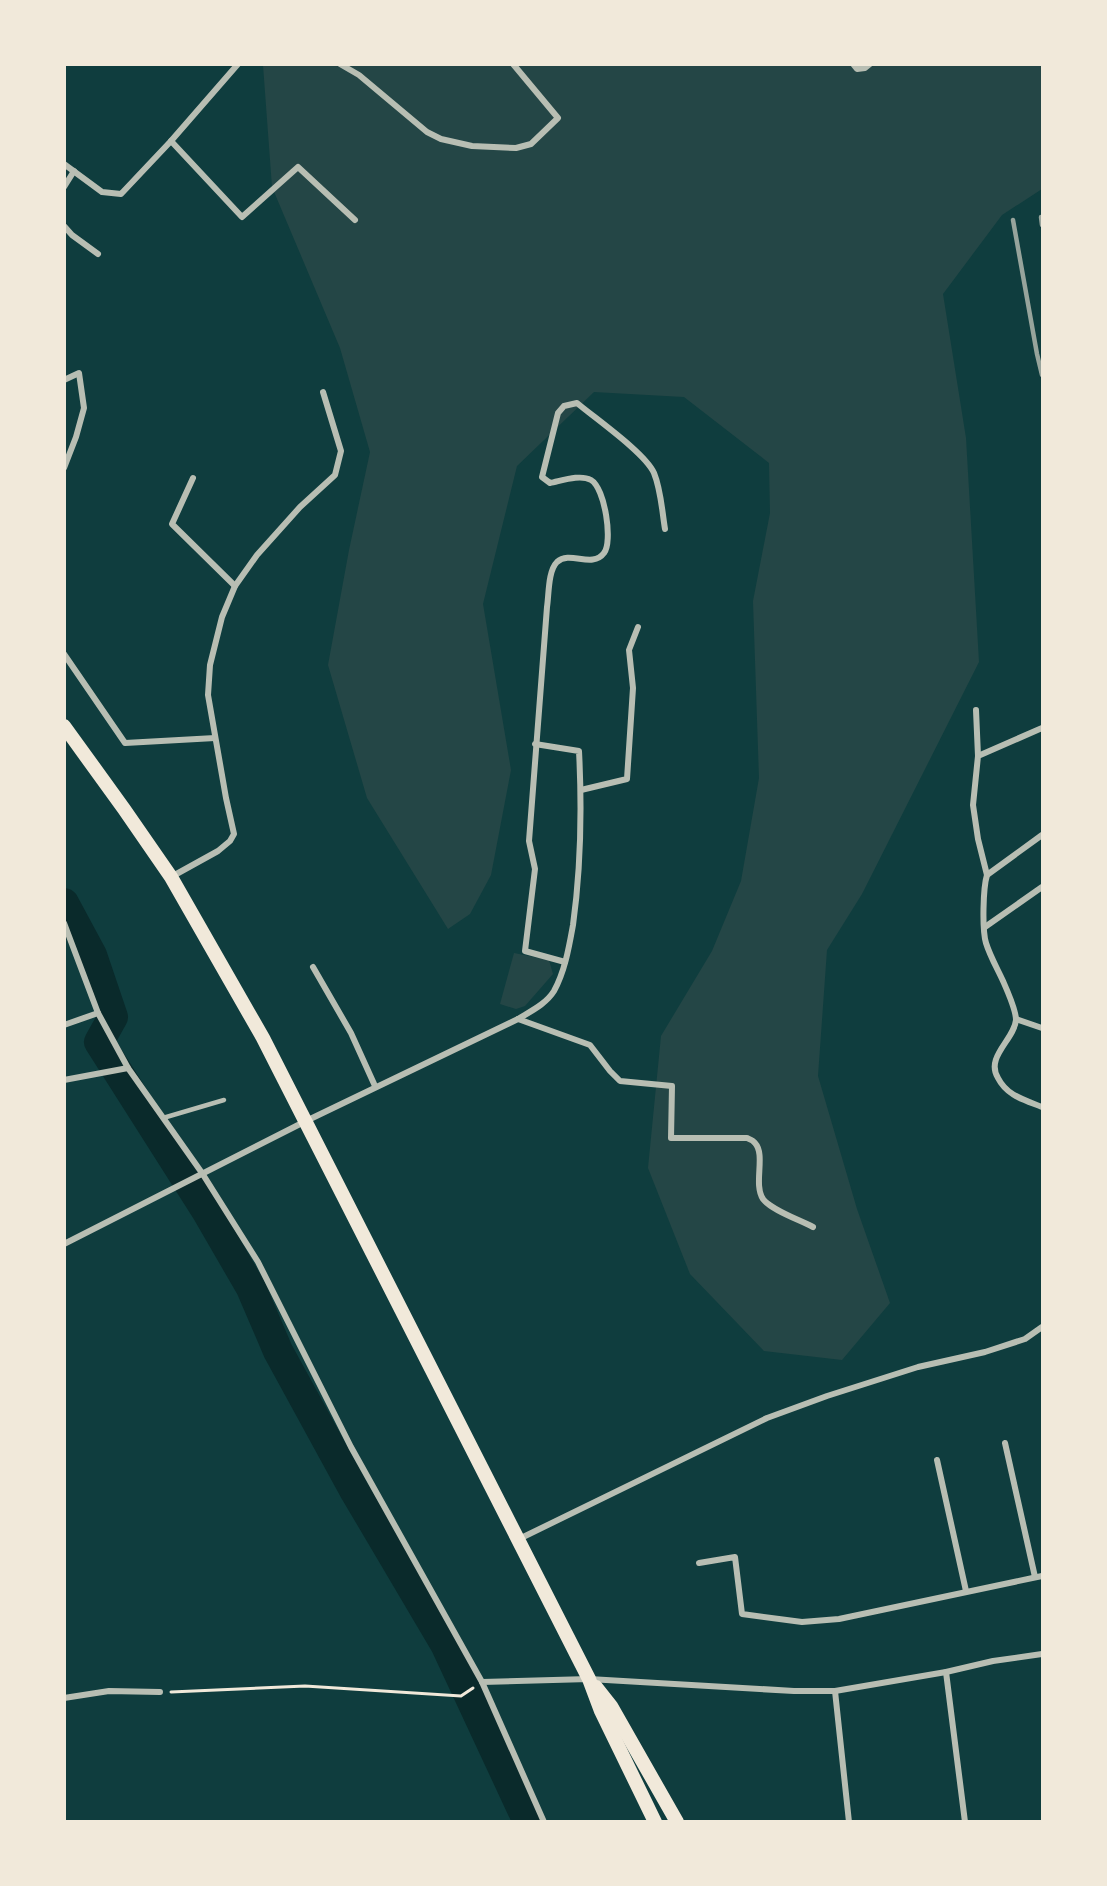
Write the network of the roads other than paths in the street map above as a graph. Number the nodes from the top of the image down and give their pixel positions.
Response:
1 (238, 64) edge
2 (340, 64) edge
3 (513, 64) edge
4 (853, 64) edge
5 (870, 64) edge
6 (171, 141) junction
7 (64, 164) edge
8 (74, 171) junction
9 (64, 187) edge
10 (355, 220) dead end
11 (64, 226) edge
12 (98, 254) dead end
13 (64, 380) edge
14 (323, 392) dead end
15 (64, 468) edge
16 (193, 478) dead end
17 (665, 529) dead end
18 (235, 586) junction
19 (638, 627) dead end
20 (64, 654) edge
21 (976, 710) dead end
22 (64, 726) edge
23 (1042, 728) edge
24 (215, 738) junction
25 (535, 744) junction
26 (978, 756) junction
27 (581, 790) junction
28 (1042, 835) edge
29 (987, 875) junction
30 (171, 878) junction
31 (1042, 887) edge
32 (64, 923) edge
33 (985, 927) junction
34 (565, 962) junction
35 (313, 967) dead end
36 (99, 1013) junction
37 (518, 1019) junction
38 (1016, 1019) junction
39 (64, 1025) edge
40 (1042, 1028) edge
41 (125, 1069) junction
42 (64, 1080) edge
43 (375, 1086) junction
44 (224, 1100) dead end
45 (1042, 1107) edge
46 (163, 1118) junction
47 (306, 1121) junction
48 (201, 1174) junction
49 (813, 1227) dead end
50 (64, 1244) edge
51 (1042, 1327) edge
52 (1005, 1443) dead end
53 (937, 1461) dead end
54 (518, 1539) junction
55 (699, 1563) dead end
56 (1039, 1576) edge
57 (966, 1591) junction
58 (1042, 1654) edge
59 (946, 1672) junction
60 (590, 1678) junction
61 (482, 1682) junction
62 (835, 1691) junction
63 (160, 1692) road end
64 (64, 1698) edge
65 (544, 1821) edge
66 (655, 1821) edge
67 (677, 1821) edge
68 (849, 1821) edge
69 (965, 1821) edge

1 - 6 street
2 - 3 street
4 - 5 street
6 - 8 street
6 - 10 street
7 - 8 street
8 - 9 street
11 - 12 street
13 - 15 street
14 - 18 street
16 - 18 street
17 - 25 street
18 - 24 street
19 - 27 street
20 - 24 street
21 - 26 street
22 - 30 highway
23 - 26 street
24 - 30 street
25 - 27 street
25 - 34 street
26 - 29 street
27 - 34 street
28 - 29 street
29 - 33 street
30 - 47 highway
31 - 33 street
32 - 36 street
33 - 38 street
34 - 37 street
35 - 43 street
36 - 39 street
36 - 41 street
37 - 43 street
37 - 49 street
38 - 40 street
38 - 45 street
41 - 42 street
41 - 46 street
43 - 47 street
44 - 46 lane
46 - 48 street
47 - 48 street
47 - 54 highway
48 - 50 street
48 - 61 street
51 - 54 street
52 - 56 street
53 - 57 street
54 - 60 highway
55 - 57 street
56 - 57 street
58 - 59 street
59 - 62 street
59 - 69 street
60 - 61 street
60 - 62 street
60 - 66 highway
60 - 67 highway
61 - 65 street
62 - 68 street
63 - 64 street

